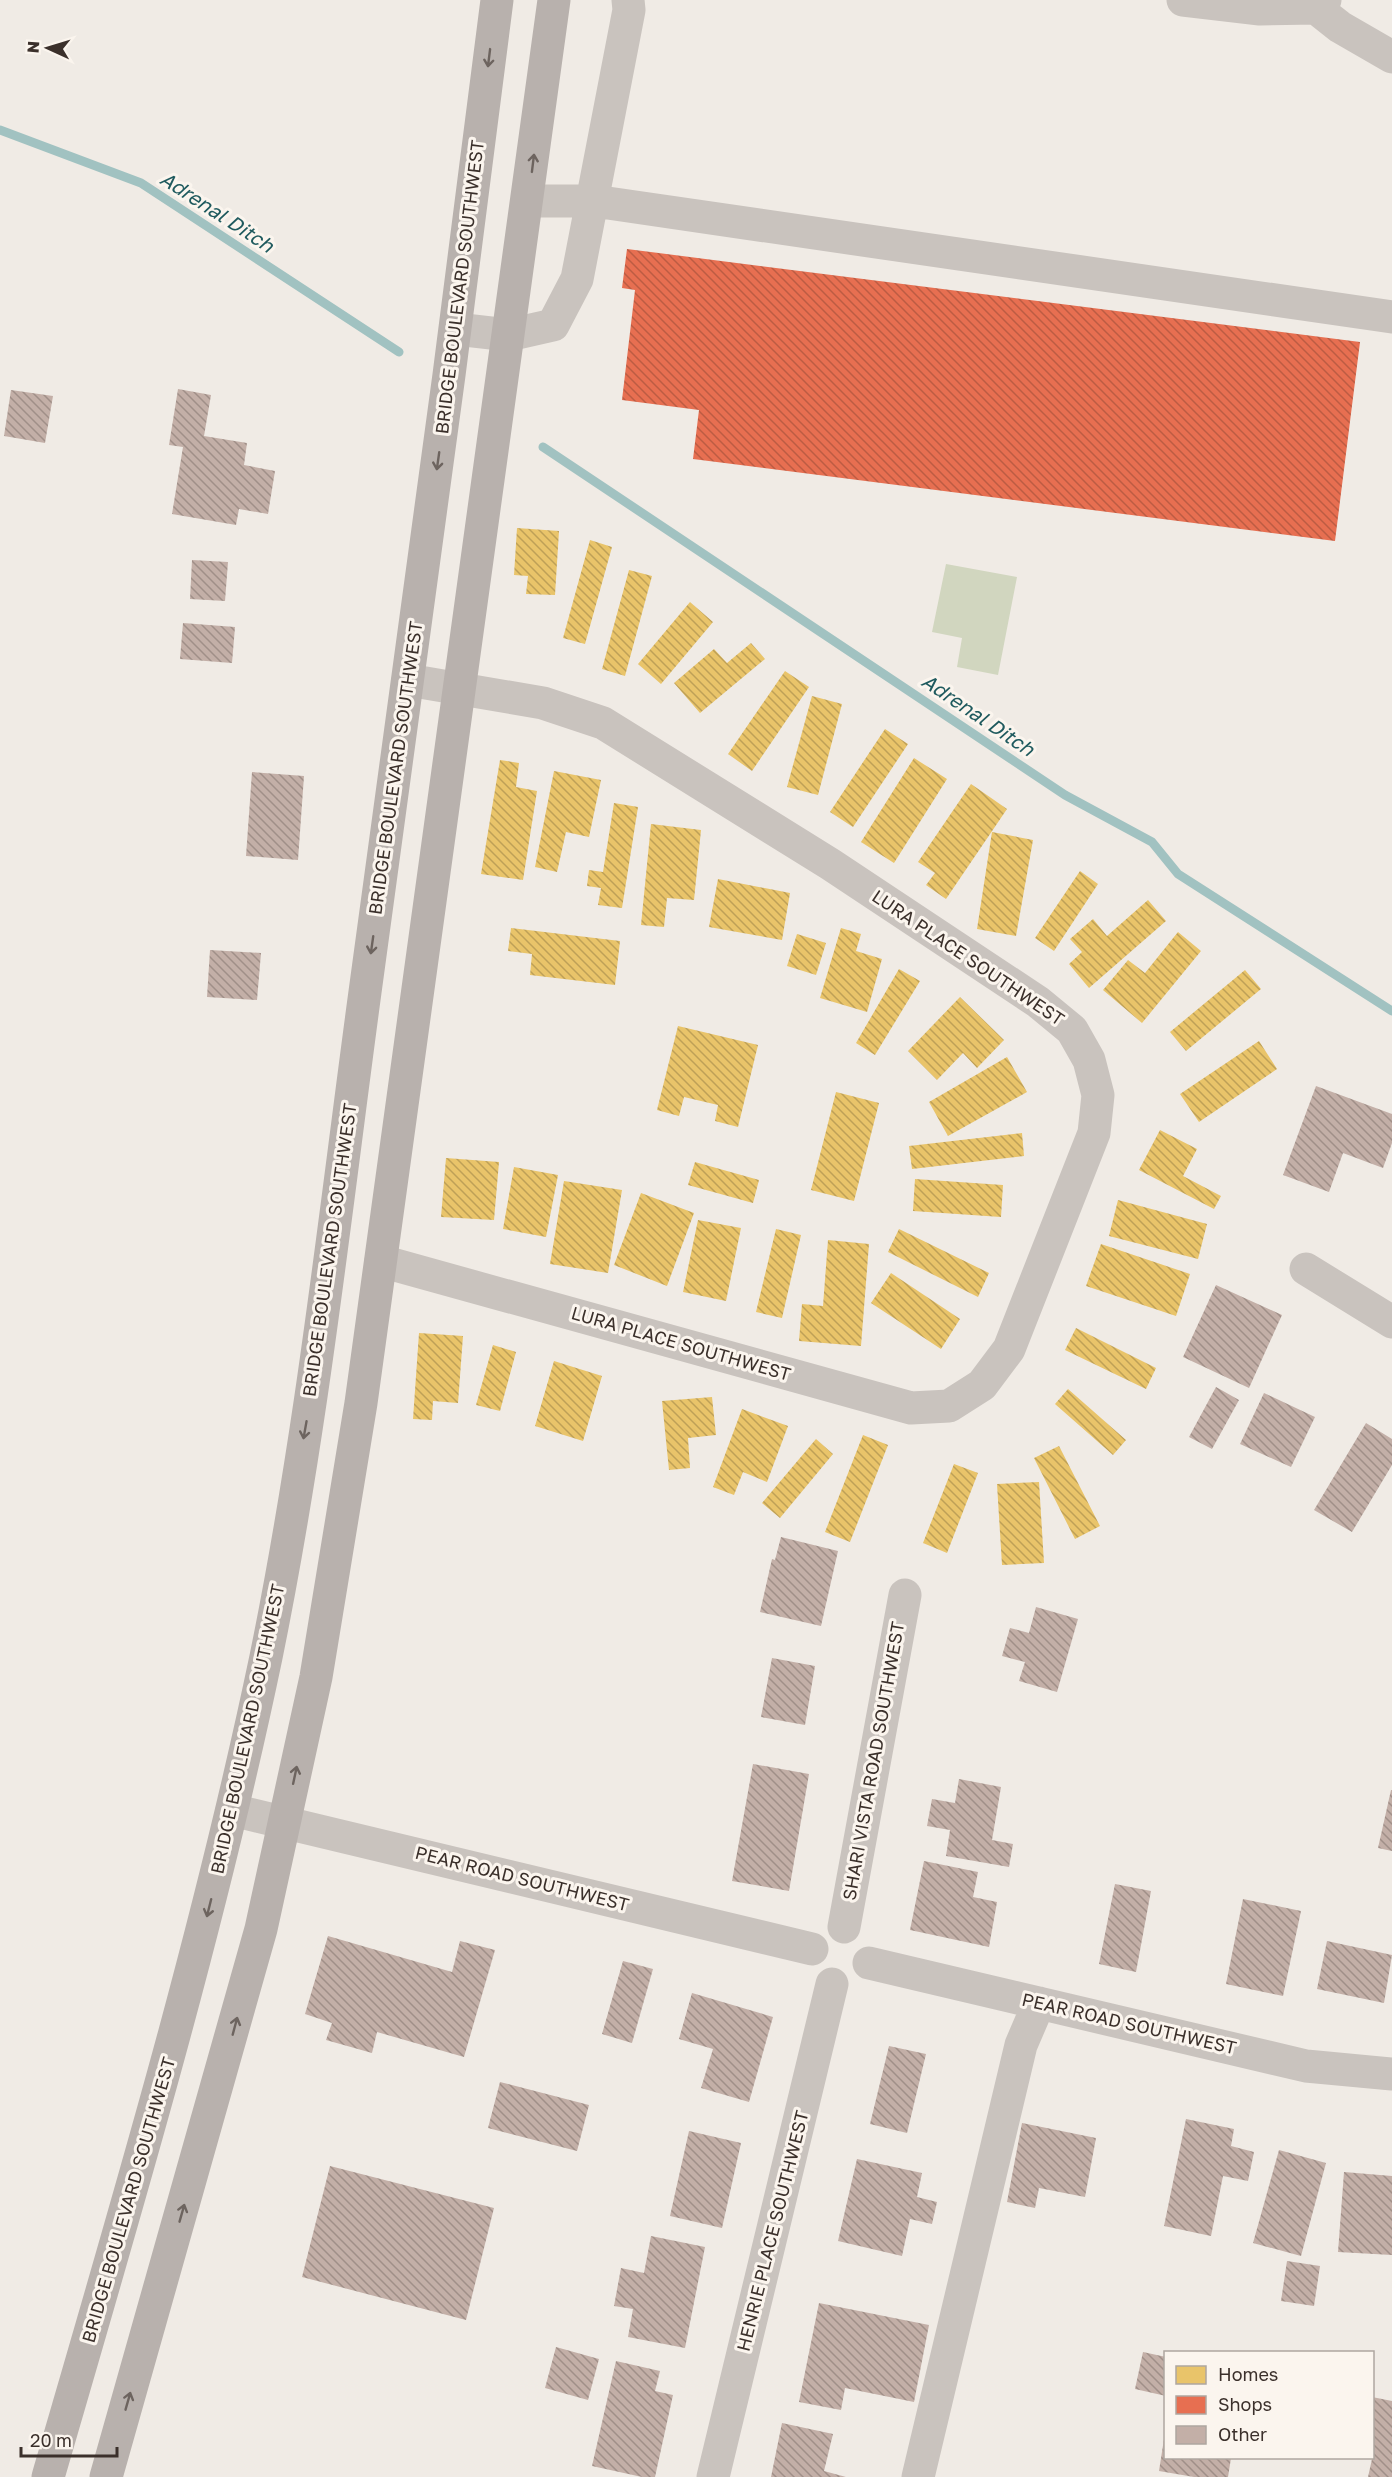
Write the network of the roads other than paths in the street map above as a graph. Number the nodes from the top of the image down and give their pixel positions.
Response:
1 (497, 0) edge
2 (554, 0) edge
3 (628, 0) edge
4 (1183, 0) edge
5 (1321, 4) edge
6 (1392, 57) edge
7 (528, 201) junction
8 (594, 201) junction
9 (1392, 317) edge
10 (456, 329) junction
11 (509, 335) junction
12 (408, 680) junction
13 (461, 689) junction
14 (381, 1261) junction
15 (1306, 1269) dead end
16 (1392, 1322) edge
17 (905, 1595) dead end
18 (232, 1810) junction
19 (285, 1823) junction
20 (844, 1927) junction
21 (812, 1949) junction
22 (869, 1963) junction
23 (832, 1984) junction
24 (1039, 2003) junction
25 (1392, 2074) edge
26 (48, 2477) edge
27 (105, 2477) edge
28 (713, 2477) edge
29 (918, 2477) edge

1 -> 10 main road, BRIDGE BOULEVARD SOUTHWEST
7 -> 2 main road
3 - 8 street
4 - 5 street
5 - 6 street
7 - 8 street
7 - 11 main road
8 - 9 street
8 - 11 street
10 - 11 street
10 -> 12 main road, BRIDGE BOULEVARD SOUTHWEST
11 - 13 main road
12 - 13 street, LURA PLACE SOUTHWEST
12 -> 18 main road, BRIDGE BOULEVARD SOUTHWEST
13 - 14 main road
13 - 14 street, LURA PLACE SOUTHWEST
19 -> 14 main road
15 - 16 street
17 - 20 street, SHARI VISTA ROAD SOUTHWEST
18 - 19 street, PEAR ROAD SOUTHWEST
18 -> 26 main road, BRIDGE BOULEVARD SOUTHWEST
19 - 21 street, PEAR ROAD SOUTHWEST
27 -> 19 main road
20 - 21 street
20 - 22 street
21 - 23 street
22 - 23 street
22 - 24 street, PEAR ROAD SOUTHWEST
23 - 28 street, HENRIE PLACE SOUTHWEST
24 - 25 street, PEAR ROAD SOUTHWEST
24 - 29 street

